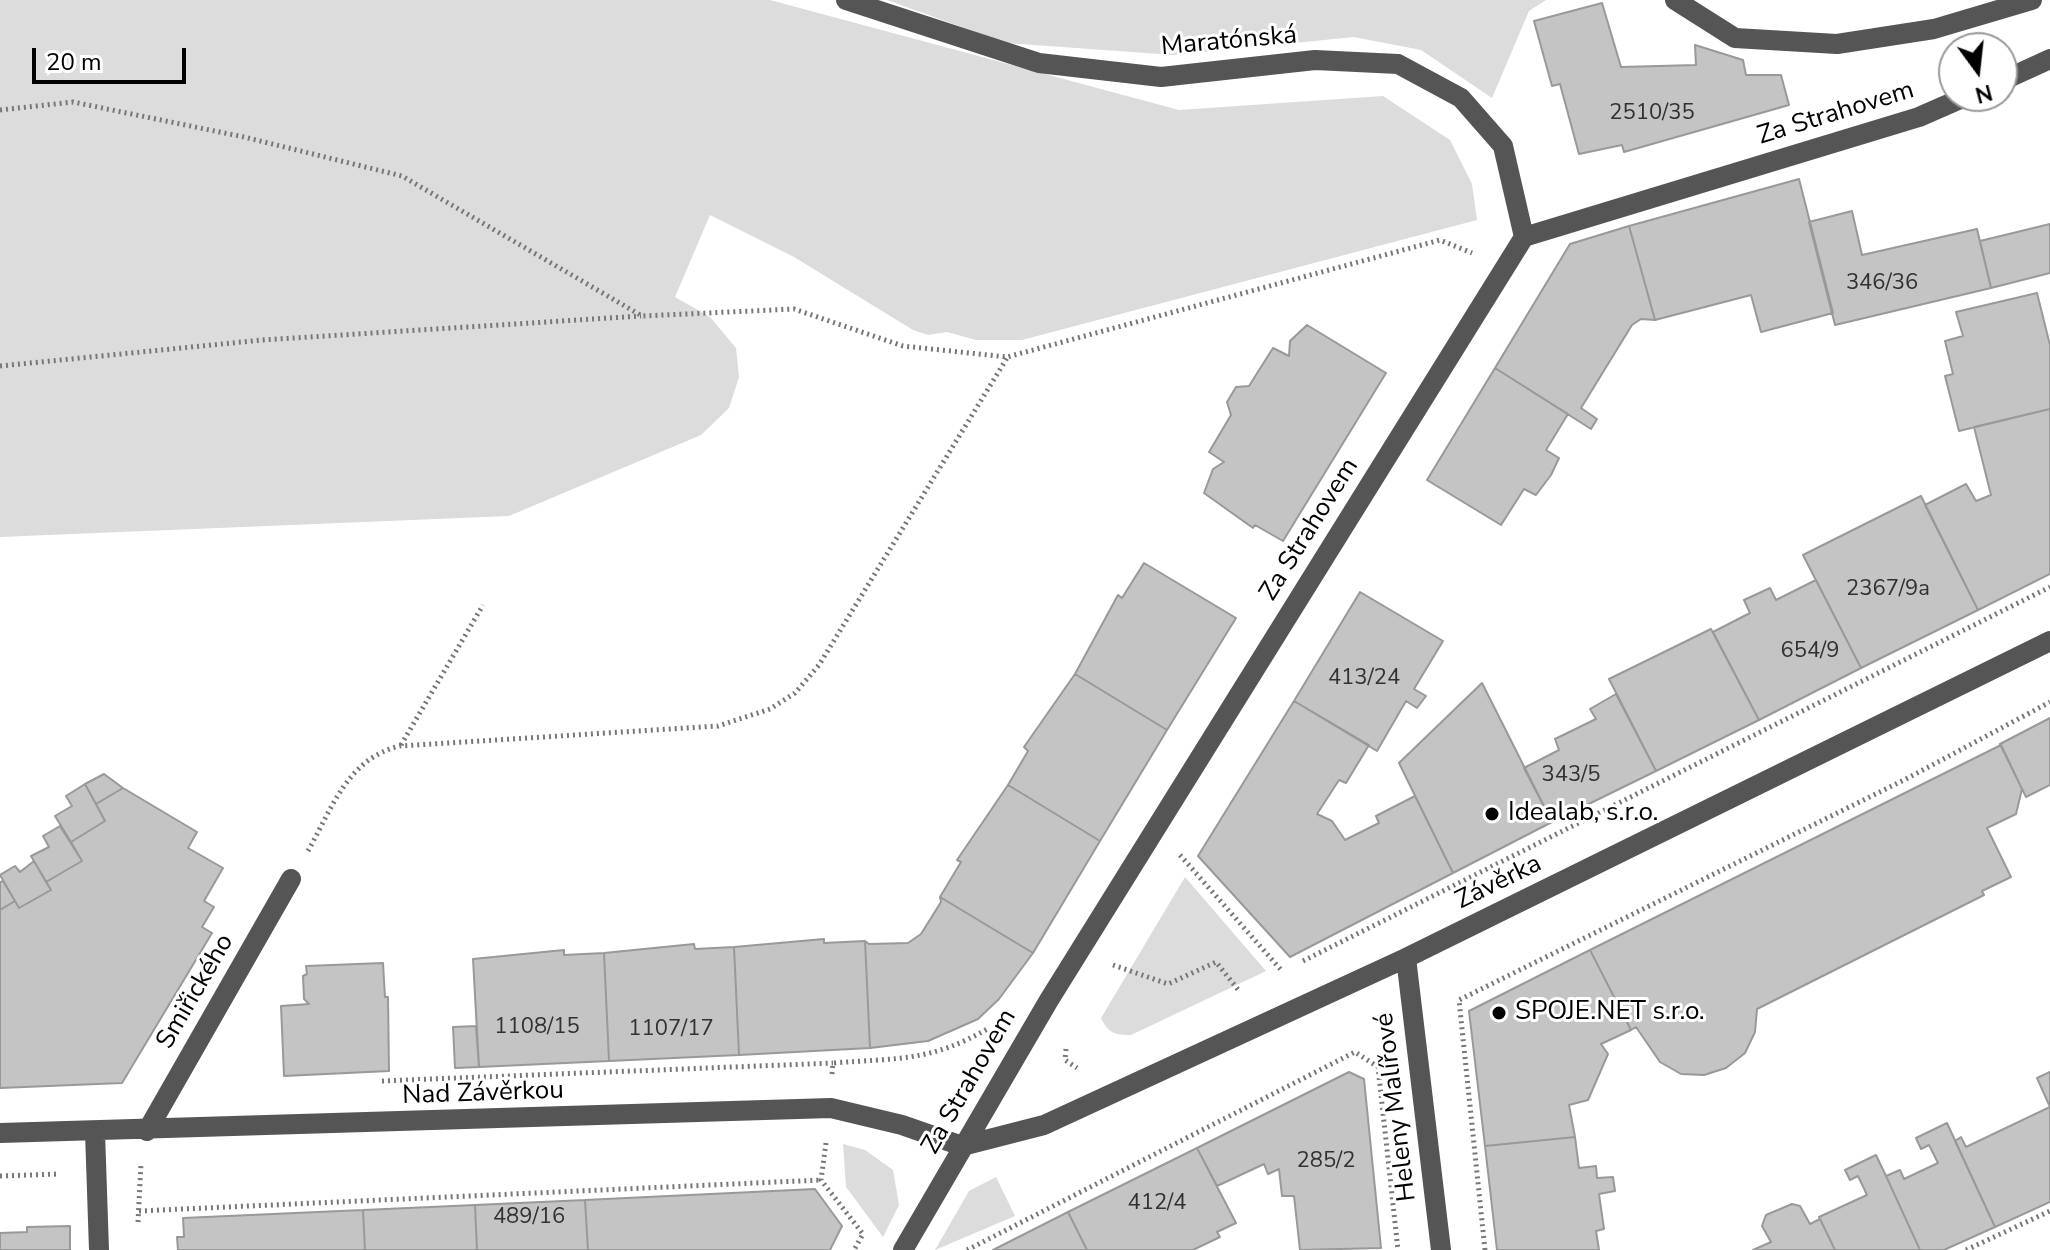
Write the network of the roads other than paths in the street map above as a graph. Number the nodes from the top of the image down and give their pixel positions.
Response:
1 (846, 0) edge
2 (1675, 0) edge
3 (2032, 0) edge
4 (2050, 59) edge
5 (2018, 74) edge
6 (1938, 109) edge
7 (1524, 237) junction
8 (2050, 641) edge
9 (291, 879) road end
10 (1406, 958) junction
11 (147, 1131) junction
12 (95, 1132) junction
13 (0, 1133) edge
14 (962, 1146) junction
15 (99, 1250) edge
16 (903, 1250) edge
17 (1441, 1250) edge

1 - 7 street, Maratónská
2 - 3 street
4 - 5 street
6 - 7 street, Za Strahovem
7 - 14 street, Za Strahovem
8 - 10 street, Závěrka
9 - 11 street, Smiřického
10 - 14 street, Závěrka
10 - 17 street, Heleny Malířové
11 - 12 street, Nad Závěrkou
11 - 14 street, Nad Závěrkou
12 - 13 street, Nad Závěrkou
12 - 15 street
14 - 16 street, Za Strahovem

